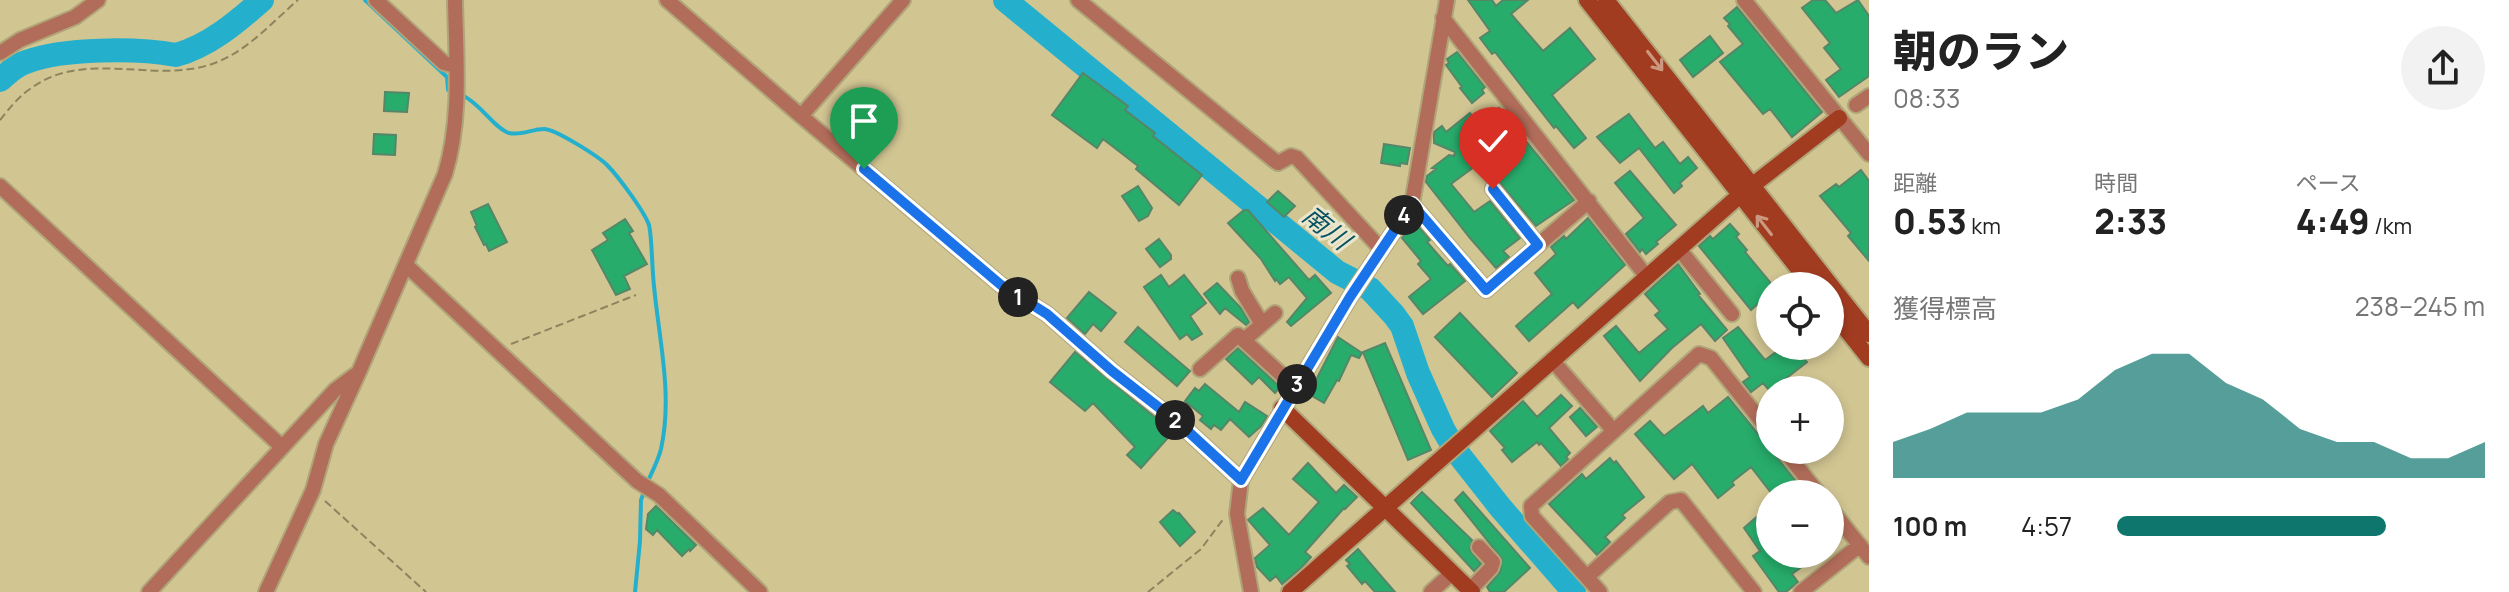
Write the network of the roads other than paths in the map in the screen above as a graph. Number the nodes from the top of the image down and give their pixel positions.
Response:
1 (98, 0) edge
2 (376, 0) edge
3 (455, 0) edge
4 (667, 0) edge
5 (903, 0) edge
6 (1078, 0) edge
7 (1447, 0) edge
8 (1587, 0) edge
9 (1606, 0) edge
10 (1750, 2) edge
11 (1443, 18) junction
12 (0, 53) edge
13 (456, 66) junction
14 (801, 116) junction
15 (1839, 118) junction
16 (1869, 154) edge
17 (0, 186) edge
18 (1493, 189) dead end
19 (1746, 190) junction
20 (1589, 201) junction
21 (1412, 204) junction
22 (1538, 245) junction
23 (1679, 249) junction
24 (1378, 255) junction
25 (406, 265) junction
26 (1802, 272) edge
27 (1647, 277) junction
28 (1238, 278) dead end
29 (1275, 313) dead end
30 (1732, 314) dead end
31 (1262, 324) junction
32 (1844, 327) edge
33 (1869, 334) edge
34 (1244, 340) junction
35 (1869, 358) edge
36 (1552, 360) junction
37 (1200, 369) dead end
38 (358, 374) junction
39 (1295, 387) junction
40 (1282, 408) junction
41 (1756, 414) edge
42 (1613, 430) junction
43 (282, 447) junction
44 (1795, 464) edge
45 (1241, 480) junction
46 (1808, 480) edge
47 (1384, 508) junction
48 (1844, 526) edge
49 (1479, 547) dead end
50 (1864, 551) edge
51 (1452, 573) junction
52 (1587, 577) junction
53 (1471, 591) edge
54 (149, 592) edge
55 (266, 592) edge
56 (760, 592) edge
57 (1251, 592) edge
58 (1290, 592) edge
59 (1431, 592) edge
60 (1600, 592) edge
61 (1754, 592) edge
62 (1801, 592) edge

1 - 12 street
2 - 13 street
3 - 13 street
4 - 14 street
5 - 14 street
6 - 24 street
7 - 11 street
8 - 19 street
9 -> 19 street
10 - 15 street
11 - 20 street
11 - 21 street
13 - 25 street
14 - 45 street
15 - 16 street
15 - 19 street
17 - 43 street
18 - 22 street
19 - 23 street
26 -> 19 street
19 - 33 street
20 - 22 street
20 - 27 street
21 - 22 street
21 - 24 street
23 - 27 street
23 - 30 street
24 - 39 street
25 - 38 street
25 - 56 street
27 - 36 street
28 - 31 street
29 - 31 street
31 - 34 street
32 - 35 street
34 - 37 street
34 - 39 street
36 - 42 street
36 - 47 street
38 - 43 street
38 - 55 street
39 - 40 street
40 - 45 street
40 - 47 street
41 - 42 street
42 - 52 street
43 - 54 street
44 - 46 street
45 - 57 street
47 - 51 street
47 - 58 street
48 - 50 street
49 - 53 street
50 - 62 street
51 - 53 street
51 - 59 street
52 - 60 street
52 - 61 street

